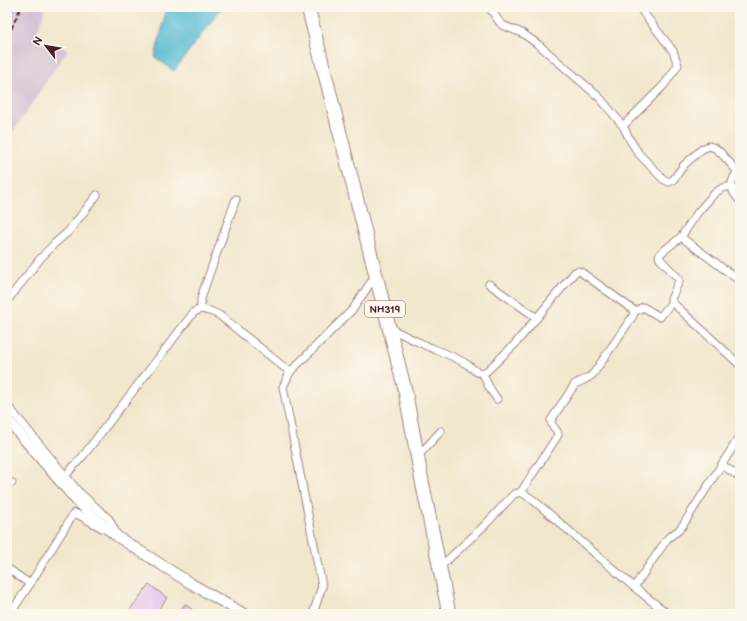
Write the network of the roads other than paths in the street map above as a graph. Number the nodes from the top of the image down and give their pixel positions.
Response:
1 (308, 7) edge
2 (489, 7) edge
3 (639, 7) edge
4 (623, 126) junction
5 (739, 170) edge
6 (732, 187) junction
7 (97, 195) dead end
8 (236, 199) dead end
9 (740, 201) edge
10 (681, 237) junction
11 (376, 276) junction
12 (740, 281) edge
13 (489, 284) dead end
14 (7, 301) edge
15 (672, 302) junction
16 (201, 309) junction
17 (634, 312) junction
18 (537, 318) junction
19 (390, 328) junction
20 (740, 365) edge
21 (290, 372) junction
22 (483, 373) junction
23 (497, 398) dead end
24 (7, 405) edge
25 (7, 419) edge
26 (441, 431) dead end
27 (740, 436) edge
28 (417, 457) junction
29 (722, 466) junction
30 (65, 476) junction
31 (740, 476) edge
32 (521, 492) junction
33 (116, 536) junction
34 (440, 567) junction
35 (7, 568) edge
36 (30, 584) junction
37 (634, 587) junction
38 (659, 607) junction
39 (10, 614) edge
40 (244, 614) edge
41 (313, 614) edge
42 (449, 614) edge
43 (656, 614) edge
44 (668, 614) edge

1 - 11 highway, NH319
2 - 4 street
3 - 4 street
4 - 5 street
5 - 6 street
6 - 9 street
6 - 10 street
7 - 14 street
8 - 16 street
10 - 12 street
10 - 15 street
11 - 19 highway, NH319
11 - 21 street
13 - 18 street
15 - 17 street
15 - 20 street
16 - 21 street
16 - 30 street
17 - 18 street
17 - 32 street
18 - 22 street
19 - 22 street
19 - 28 highway, NH319
21 - 41 street
22 - 23 street
24 - 30 street
25 - 33 street
26 - 28 street
27 - 29 street
28 - 34 highway, NH319
29 - 31 street
29 - 37 street
30 - 33 street
32 - 34 street
32 - 37 street
33 - 36 street
33 - 40 street
34 - 42 highway, NH319
35 - 36 street
36 - 39 street
37 - 38 street
38 - 43 street
38 - 44 street

